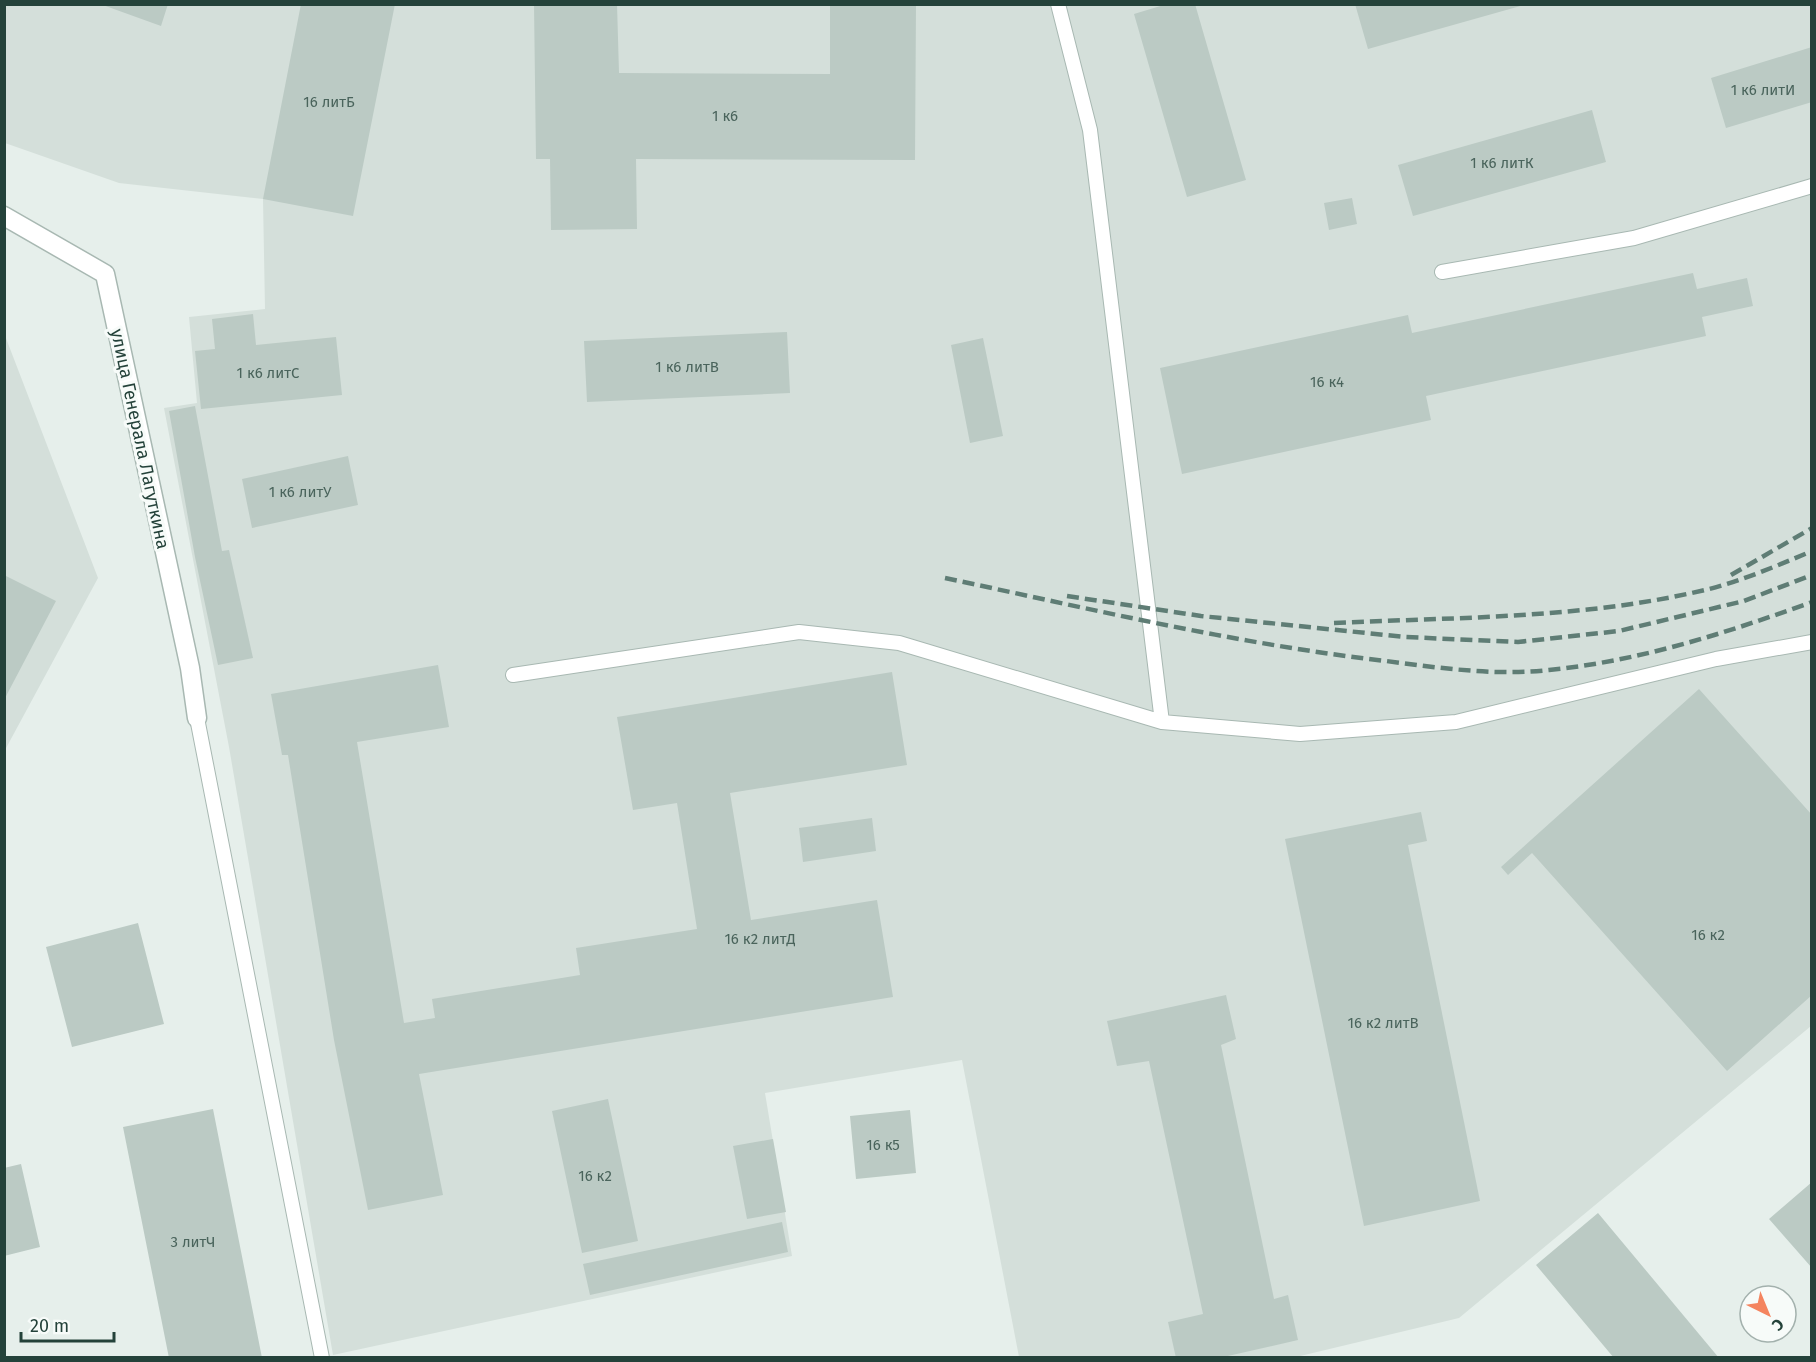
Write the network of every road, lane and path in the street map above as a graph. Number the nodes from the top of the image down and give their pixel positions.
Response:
1 (1058, 4) edge
2 (1812, 186) edge
3 (4, 216) edge
4 (1442, 272) dead end
5 (1812, 642) edge
6 (513, 675) dead end
7 (197, 718) joint
8 (1162, 722) junction
9 (322, 1358) edge

1 - 8 lane
2 - 4 lane
3 - 7 street, улица Генерала Лагуткина
5 - 8 lane
6 - 8 lane
7 - 9 lane

